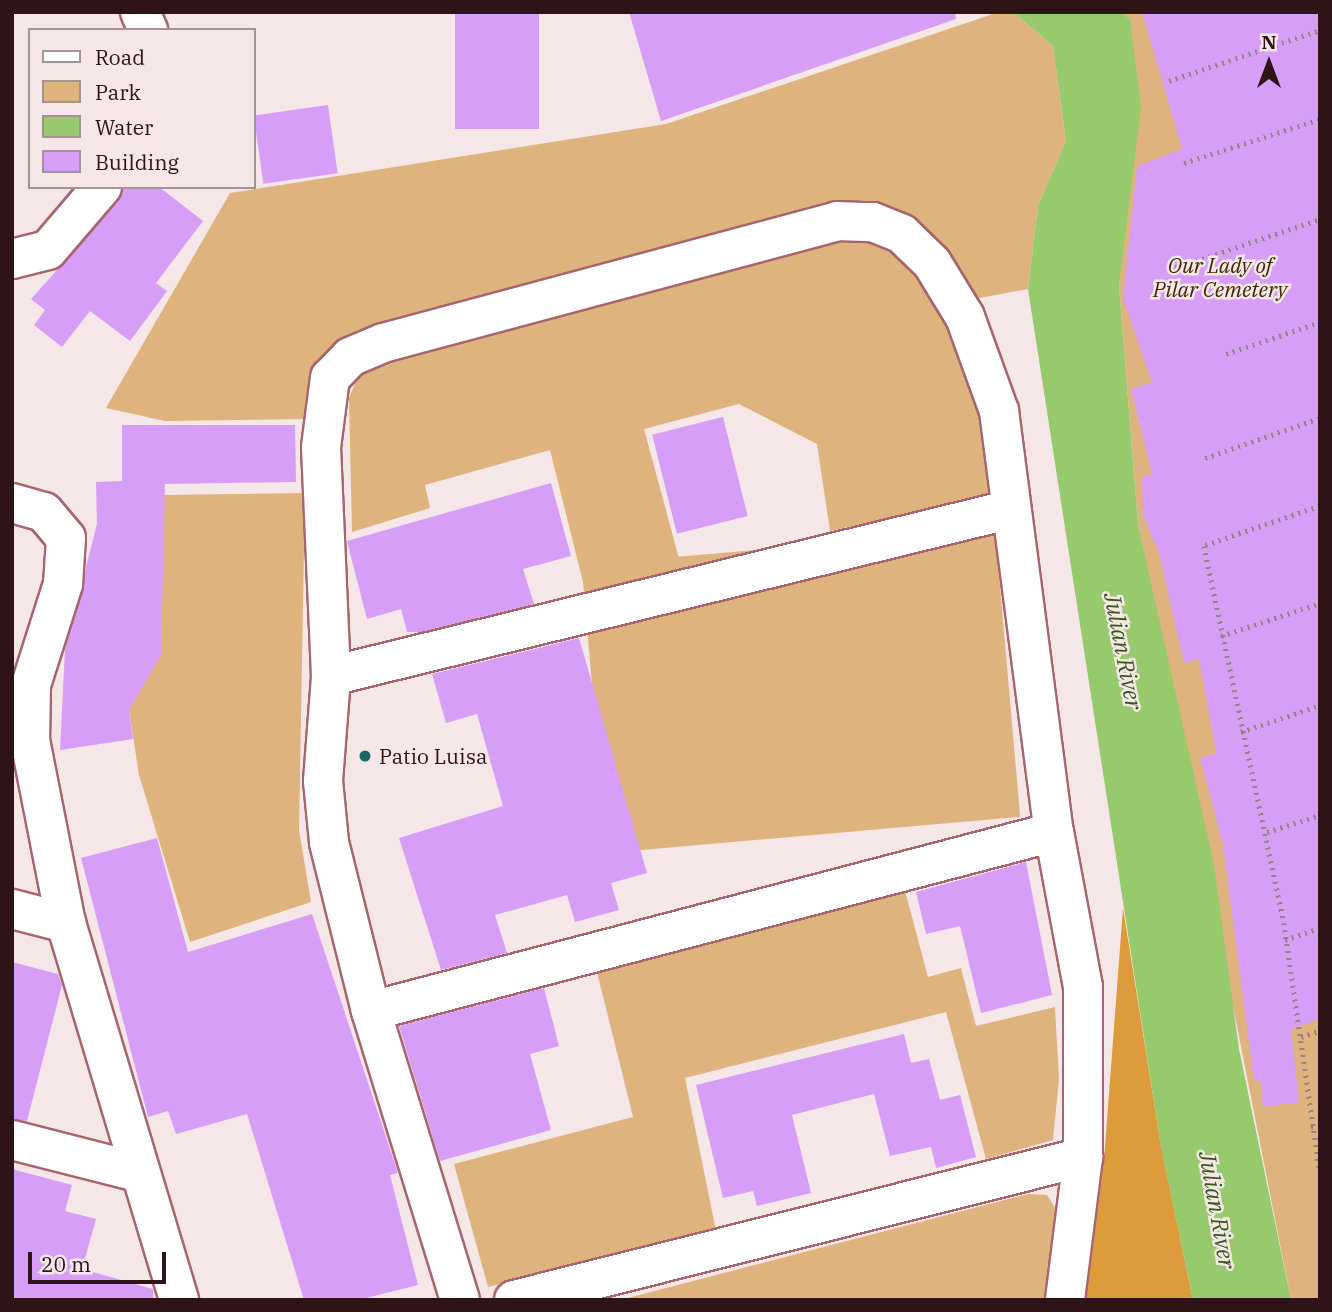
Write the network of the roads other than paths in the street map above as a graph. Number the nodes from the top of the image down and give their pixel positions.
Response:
1 (140, 12) edge
2 (147, 28) edge
3 (100, 189) edge
4 (12, 259) edge
5 (12, 503) edge
6 (1008, 510) junction
7 (331, 676) junction
8 (19, 713) edge
9 (1054, 832) junction
10 (12, 909) edge
11 (66, 923) junction
12 (371, 1011) junction
13 (12, 1140) edge
14 (1083, 1157) junction
15 (138, 1172) junction
16 (179, 1300) edge
17 (460, 1300) edge
18 (514, 1300) edge
19 (1065, 1300) edge

1 - 2 street
3 - 4 street
5 - 8 street
6 - 7 street
6 - 7 street
6 - 9 street
7 - 12 street
8 - 11 street
9 - 12 street
9 - 14 street
10 - 11 street
11 - 15 street
12 - 17 street
13 - 15 street
14 - 18 street
14 - 19 street
15 - 16 street

